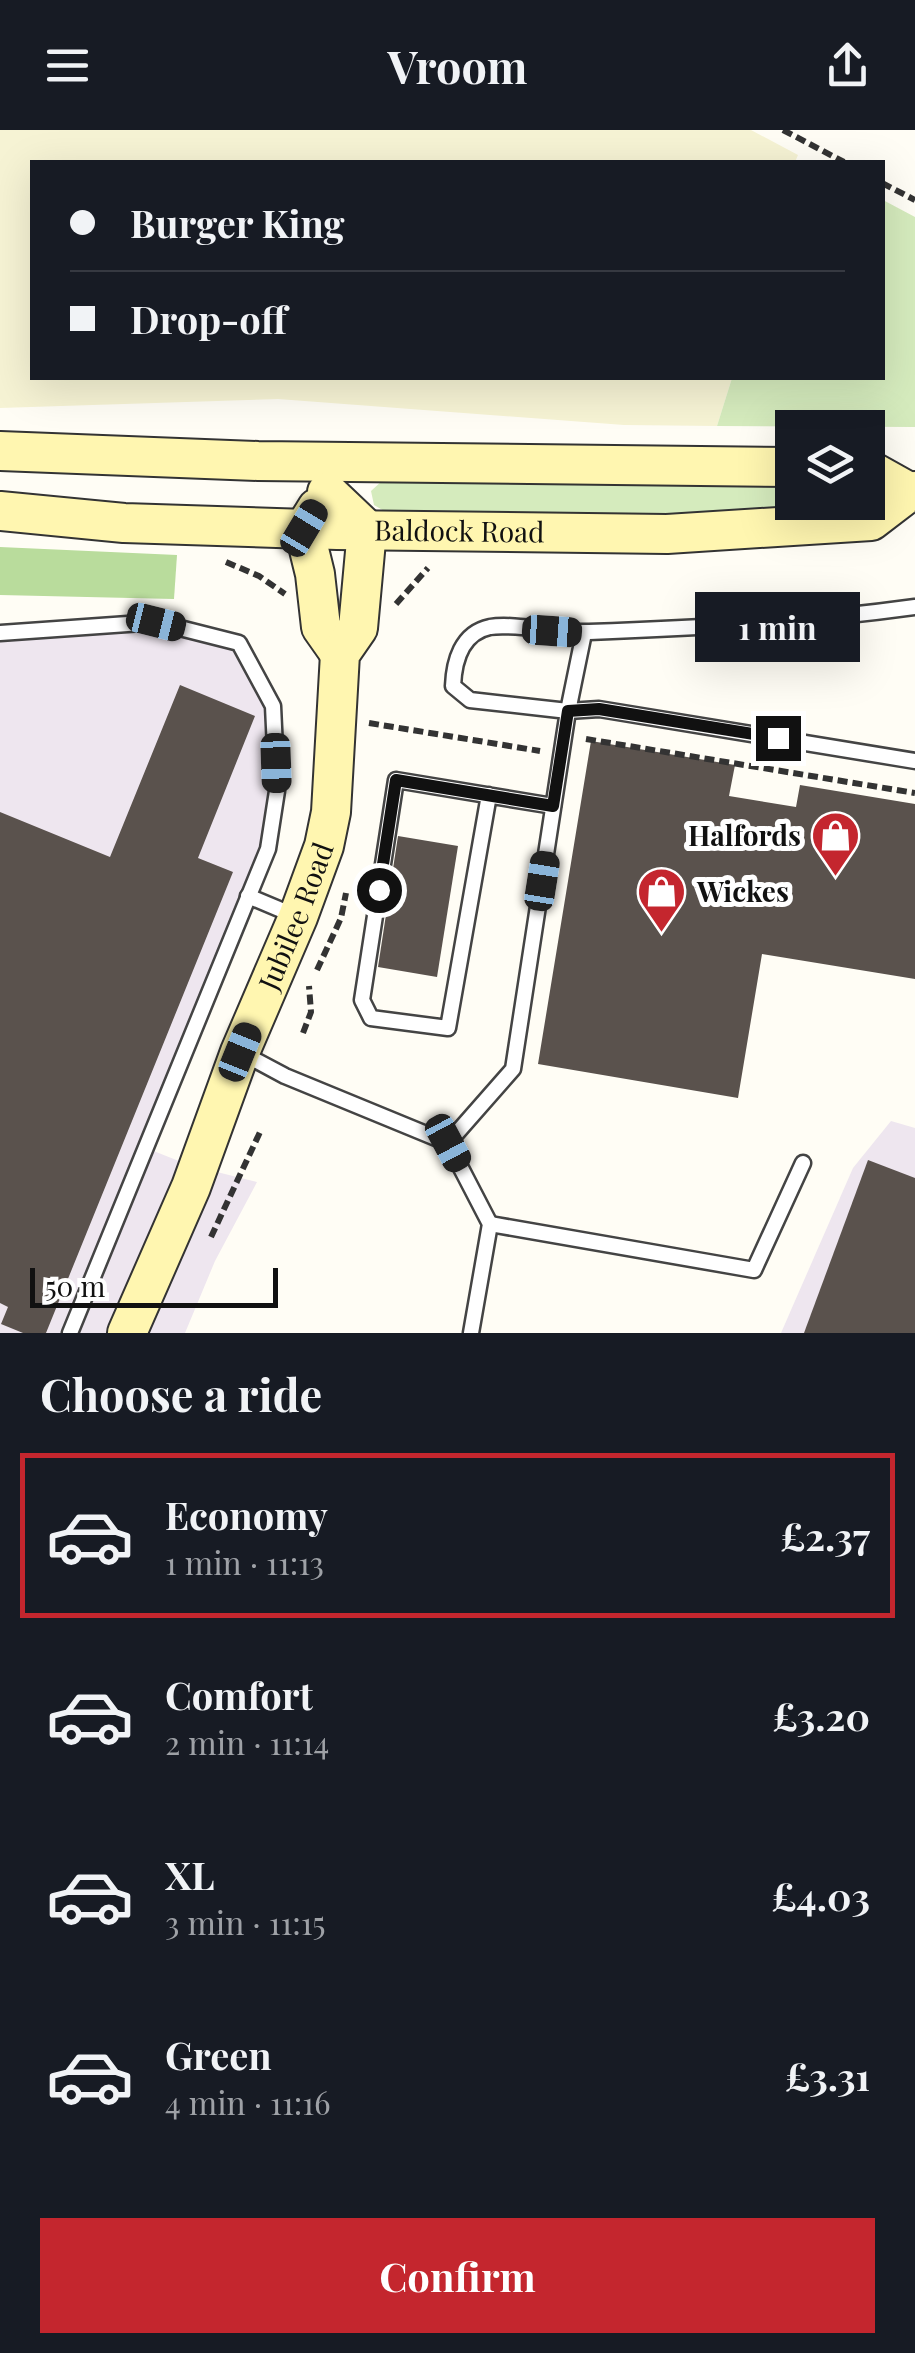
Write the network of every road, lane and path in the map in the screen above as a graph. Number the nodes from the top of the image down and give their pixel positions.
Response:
1 (783, 130) edge
2 (840, 160) edge
3 (885, 185) edge
4 (915, 200) edge
5 (0, 451) edge
6 (775, 467) edge
7 (327, 476) junction
8 (885, 478) edge
9 (912, 491) edge
10 (0, 511) edge
11 (304, 528) junction
12 (366, 530) junction
13 (428, 568) dead end
14 (915, 608) edge
15 (390, 612) dead end
16 (3, 633) edge
17 (584, 633) junction
18 (0, 650) edge
19 (340, 654) junction
20 (568, 711) junction
21 (361, 722) dead end
22 (563, 754) junction
23 (915, 761) edge
24 (915, 793) edge
25 (489, 795) junction
26 (553, 806) junction
27 (248, 896) junction
28 (298, 918) junction
29 (240, 1052) junction
30 (448, 1143) junction
31 (803, 1162) dead end
32 (490, 1224) junction
33 (70, 1333) edge
34 (127, 1333) edge
35 (471, 1333) edge

1 - 2 path
3 - 4 path
5 - 7 main road
6 - 7 main road
7 - 11 main road
7 - 12 main road
8 - 9 main road, Baldock Road
9 - 12 main road, Baldock Road
10 - 11 main road, Baldock Road
11 - 12 main road, Baldock Road
11 - 19 main road, Jubilee Road
12 - 19 main road, Jubilee Road
13 - 15 path
14 - 17 lane
16 - 18 lane
16 - 27 lane
17 - 20 lane
17 - 20 lane
19 - 28 main road, Jubilee Road
20 - 22 lane
20 - 23 lane
21 - 22 path
22 - 24 path
22 - 26 lane
25 - 25 lane
25 - 26 lane
26 - 30 lane
27 - 28 lane
27 - 33 lane
28 - 29 main road, Jubilee Road
29 - 30 lane
29 - 34 main road, Jubilee Road
30 - 32 lane
31 - 32 lane
32 - 35 lane

